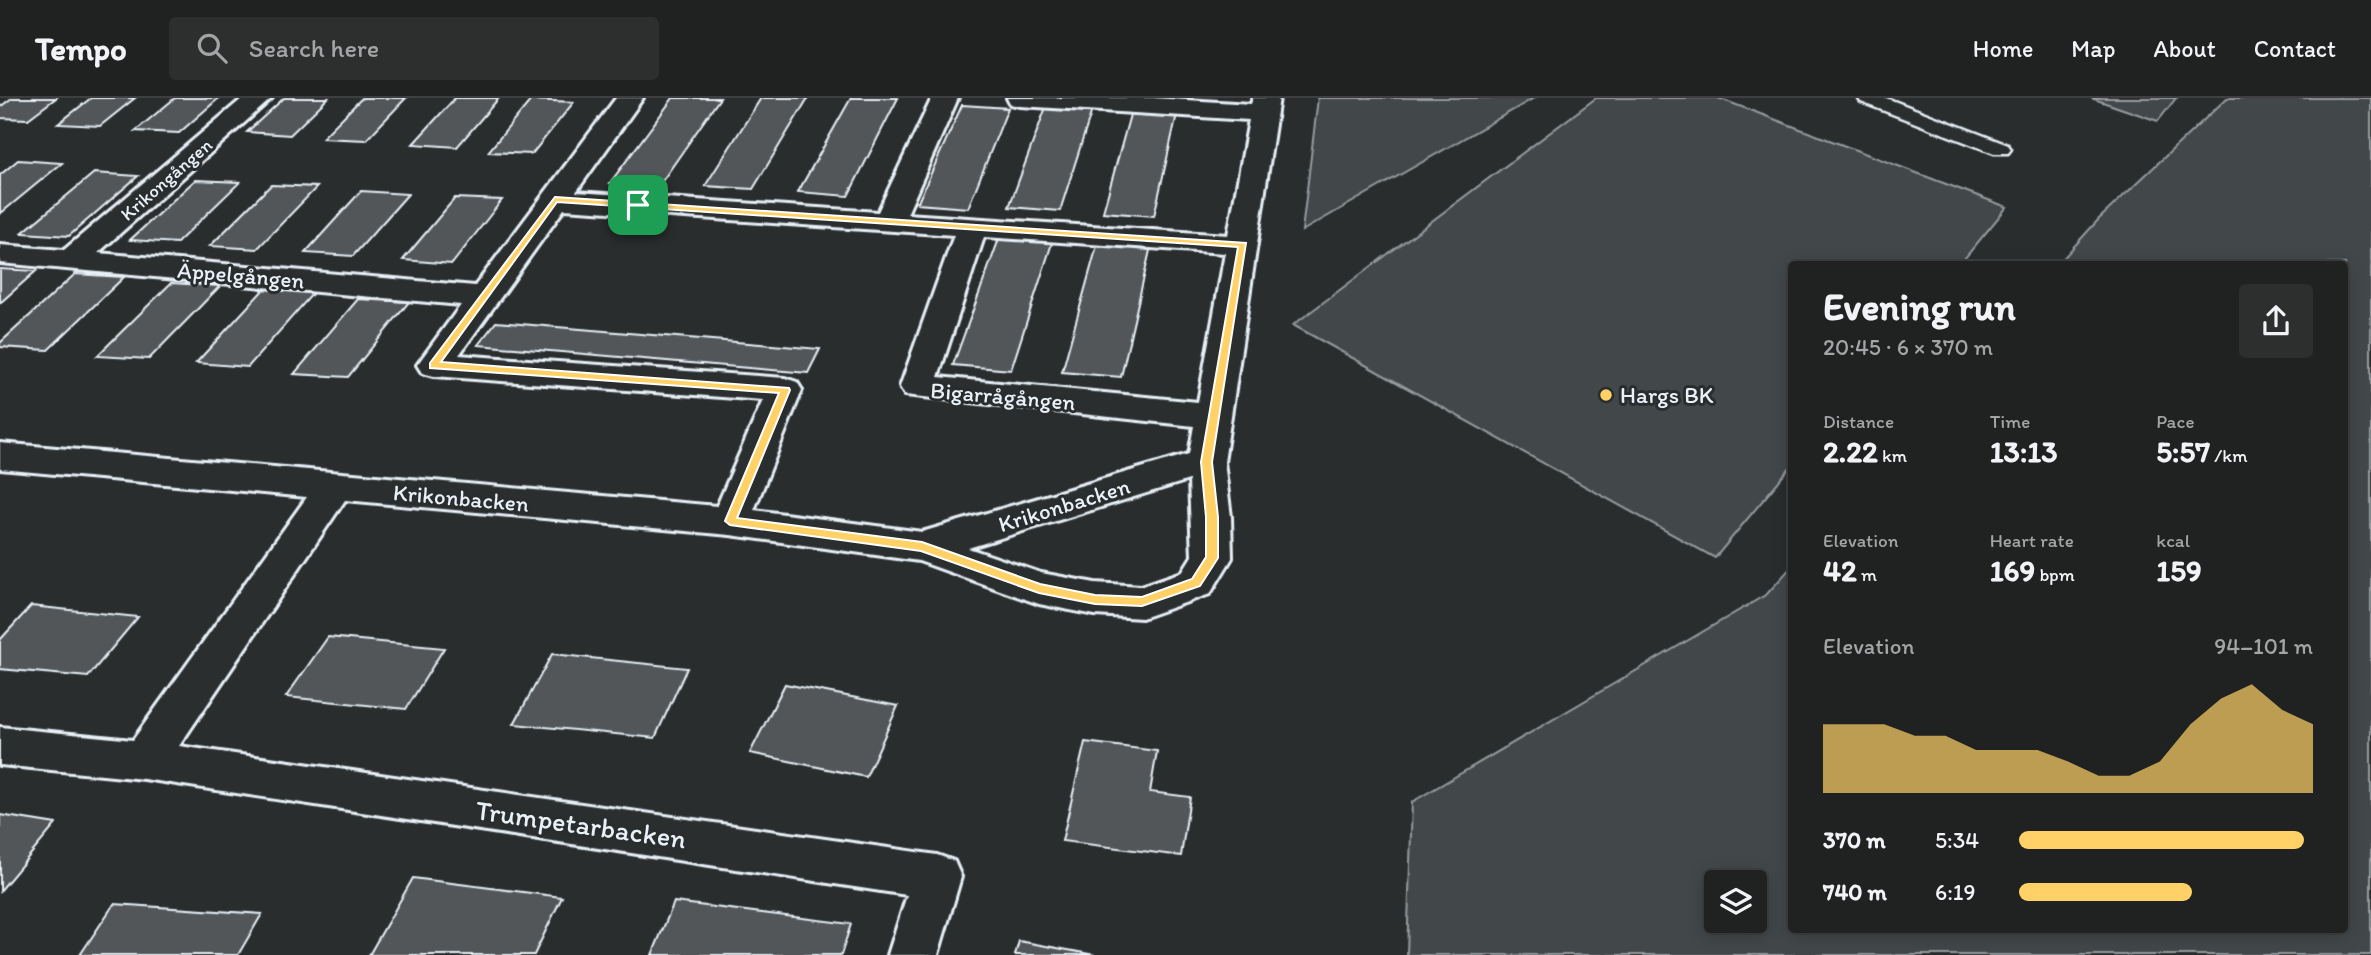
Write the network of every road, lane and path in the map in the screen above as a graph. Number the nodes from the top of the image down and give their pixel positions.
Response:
1 (259, 98) edge
2 (629, 98) edge
3 (945, 98) edge
4 (1020, 98) edge
5 (1868, 98) edge
6 (1265, 106) edge
7 (2001, 149) dead end
8 (555, 200) junction
9 (888, 221) junction
10 (972, 228) junction
11 (1243, 245) junction
12 (0, 254) edge
13 (73, 260) junction
14 (482, 297) junction
15 (1213, 416) junction
16 (0, 456) edge
17 (1206, 462) junction
18 (334, 487) junction
19 (730, 521) junction
20 (922, 547) junction
21 (0, 746) edge
22 (144, 760) junction
23 (913, 955) edge

1 - 13 street, Krikongången
2 - 8 street
3 - 9 street
4 - 6 street
5 - 7 lane
6 - 11 street, Krikonbacken
8 - 9 street
8 - 14 street
9 - 10 street
10 - 11 street
10 - 15 street, Bigarrågången
11 - 15 street, Krikonbacken
12 - 13 street, Äppelgången
13 - 14 street, Äppelgången
14 - 19 street
15 - 17 street, Krikonbacken
16 - 18 street, Krikonbacken
17 - 20 street, Krikonbacken
17 - 20 street, Krikonbacken
18 - 19 street, Krikonbacken
18 - 22 street
19 - 20 street, Krikonbacken
21 - 22 street, Trumpetarbacken
22 - 23 street, Trumpetarbacken

